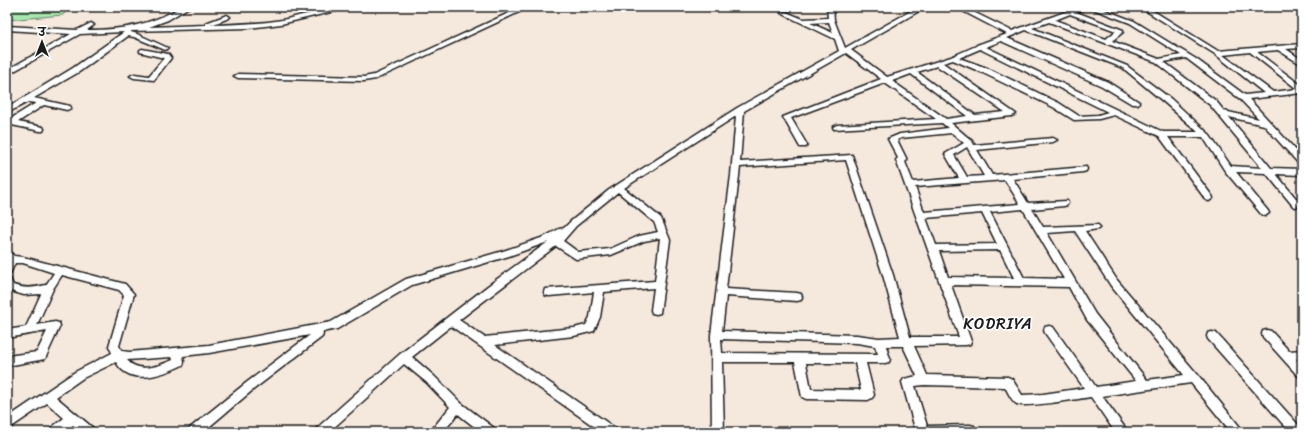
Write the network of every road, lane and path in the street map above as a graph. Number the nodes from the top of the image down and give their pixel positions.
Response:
1 (186, 7) edge
2 (315, 7) edge
3 (528, 7) edge
4 (830, 7) edge
5 (923, 7) edge
6 (958, 7) edge
7 (1085, 7) edge
8 (1091, 7) edge
9 (1143, 7) edge
10 (345, 8) edge
11 (1070, 12) junction
12 (784, 13) dead end
13 (318, 14) junction
14 (227, 17) dead end
15 (154, 19) dead end
16 (830, 20) junction
17 (1049, 20) junction
18 (802, 21) junction
19 (90, 25) dead end
20 (203, 26) junction
21 (146, 27) junction
22 (7, 28) edge
23 (1026, 28) junction
24 (138, 29) junction
25 (128, 32) junction
26 (79, 33) junction
27 (1011, 33) junction
28 (835, 37) junction
29 (1001, 38) junction
30 (1107, 42) junction
31 (154, 44) junction
32 (979, 46) junction
33 (1302, 46) edge
34 (165, 48) dead end
35 (1280, 48) junction
36 (1251, 50) junction
37 (845, 51) junction
38 (1218, 53) junction
39 (1187, 56) junction
40 (953, 58) junction
41 (1158, 61) junction
42 (938, 63) junction
43 (1302, 63) edge
44 (912, 72) junction
45 (7, 73) edge
46 (134, 76) dead end
47 (238, 76) dead end
48 (886, 80) junction
49 (1302, 90) edge
50 (1271, 94) junction
51 (1243, 97) junction
52 (27, 99) junction
53 (43, 102) junction
54 (1135, 102) dead end
55 (68, 108) dead end
56 (740, 110) junction
57 (7, 111) edge
58 (1115, 112) junction
59 (1221, 113) junction
60 (974, 118) junction
61 (944, 121) junction
62 (10, 122) edge
63 (1267, 123) junction
64 (837, 127) dead end
65 (40, 129) dead end
66 (954, 130) junction
67 (1162, 134) junction
68 (1204, 135) junction
69 (1053, 140) dead end
70 (803, 145) dead end
71 (971, 146) junction
72 (1302, 162) edge
73 (735, 165) junction
74 (1083, 168) dead end
75 (1228, 169) junction
76 (1267, 170) junction
77 (1302, 172) edge
78 (1007, 177) junction
79 (990, 178) junction
80 (964, 180) junction
81 (910, 185) junction
82 (618, 188) junction
83 (1209, 198) dead end
84 (1064, 203) dead end
85 (1296, 204) dead end
86 (1027, 206) junction
87 (985, 210) junction
88 (1265, 213) dead end
89 (921, 215) junction
90 (573, 224) junction
91 (1095, 227) dead end
92 (1078, 228) junction
93 (1041, 230) junction
94 (663, 234) junction
95 (556, 242) junction
96 (1003, 247) junction
97 (932, 248) junction
98 (8, 258) edge
99 (7, 270) edge
100 (60, 271) junction
101 (7, 281) edge
102 (944, 281) junction
103 (1020, 282) junction
104 (1070, 283) junction
105 (659, 284) junction
106 (49, 288) junction
107 (600, 289) junction
108 (549, 292) dead end
109 (720, 292) junction
110 (797, 297) dead end
111 (656, 310) dead end
112 (451, 320) junction
113 (30, 329) junction
114 (1050, 330) dead end
115 (7, 334) edge
116 (318, 334) dead end
117 (716, 334) junction
118 (1267, 334) dead end
119 (1212, 336) dead end
120 (906, 341) junction
121 (481, 342) junction
122 (880, 342) junction
123 (189, 350) junction
124 (176, 351) junction
125 (1302, 354) edge
126 (119, 355) junction
127 (1286, 356) junction
128 (404, 357) junction
129 (716, 357) junction
130 (800, 358) junction
131 (860, 359) junction
132 (7, 361) edge
133 (179, 362) junction
134 (1302, 373) edge
135 (1194, 378) junction
136 (924, 380) junction
137 (1145, 385) junction
138 (1094, 392) junction
139 (47, 396) junction
140 (457, 407) junction
141 (73, 418) junction
142 (7, 425) edge
143 (1298, 429) edge
144 (55, 432) edge
145 (89, 432) edge
146 (194, 432) edge
147 (321, 432) edge
148 (436, 432) edge
149 (490, 432) edge
150 (611, 432) edge
151 (718, 432) edge
152 (923, 432) edge
153 (970, 432) edge
154 (1122, 432) edge
155 (1238, 432) edge

1 - 21 street
2 - 13 street
3 - 47 street
4 - 16 street
5 - 37 street
6 - 27 street
7 - 11 street
8 - 39 street
9 - 38 street
10 - 13 street
11 - 17 street
11 - 30 street
12 - 18 street
13 - 20 street
14 - 20 street
15 - 21 street
16 - 18 street
16 - 28 street
17 - 23 street
17 - 30 street
18 - 28 street
19 - 26 street
20 - 24 street
21 - 24 street
22 - 26 street
23 - 27 street
23 - 68 street
24 - 25 street
25 - 26 street
25 - 31 street
25 - 52 street
26 - 45 street
27 - 29 street
28 - 37 street
29 - 32 street
29 - 54 street
30 - 41 street
31 - 34 street
31 - 46 street
32 - 40 street
32 - 58 street
33 - 35 street
35 - 36 street
35 - 43 street
36 - 38 street
36 - 49 street
37 - 48 street
37 - 56 street
38 - 50 street
39 - 41 street
39 - 51 street
40 - 42 street
40 - 58 street
41 - 59 street
42 - 44 street
42 - 60 street
44 - 48 street
44 - 60 street
48 - 61 street
48 - 70 street
49 - 50 street
50 - 51 street
51 - 63 street
52 - 53 street
52 - 57 street
53 - 55 street
53 - 62 street
56 - 73 street
56 - 82 street
58 - 67 street
59 - 63 street
59 - 76 street
60 - 61 street
61 - 64 street
61 - 66 street
62 - 65 street
63 - 72 street
66 - 71 street
66 - 81 street
67 - 68 street
67 - 83 street
68 - 75 street
69 - 71 street
71 - 79 street
71 - 80 street
73 - 109 street
73 - 120 street
74 - 78 street
75 - 76 street
75 - 88 street
76 - 77 street
76 - 85 street
78 - 79 street
78 - 86 street
79 - 80 street
80 - 81 street
81 - 89 street
82 - 90 street
82 - 94 street
84 - 86 street
86 - 87 street
86 - 93 street
87 - 89 street
87 - 96 street
89 - 97 street
90 - 95 street
90 - 123 street
91 - 92 street
92 - 93 street
92 - 135 street
93 - 104 street
94 - 95 street
94 - 105 street
95 - 112 street
96 - 97 street
96 - 103 street
97 - 102 street
98 - 99 street
98 - 100 street
100 - 106 street
100 - 126 street
101 - 106 street
102 - 103 street
102 - 120 street
103 - 104 street
104 - 137 street
105 - 107 street
105 - 111 street
106 - 113 street
107 - 108 street
107 - 121 street
109 - 110 street
109 - 117 street
112 - 121 street
112 - 128 street
113 - 115 street
113 - 132 street
114 - 138 street
116 - 146 street
117 - 122 street
117 - 129 street
118 - 127 street
119 - 143 street
120 - 122 street
120 - 136 street
121 - 150 street
122 - 131 street
123 - 124 street
123 - 133 street
124 - 126 street
124 - 133 street
125 - 127 street
126 - 133 street
126 - 139 street
127 - 134 street
128 - 140 street
128 - 147 street
129 - 130 street
129 - 151 street
130 - 131 street
130 - 131 street
135 - 137 street
135 - 155 street
136 - 138 street
136 - 152 street
137 - 138 street
138 - 154 street
139 - 141 street
139 - 142 street
140 - 148 street
140 - 149 street
141 - 144 street
141 - 145 street
152 - 153 street

